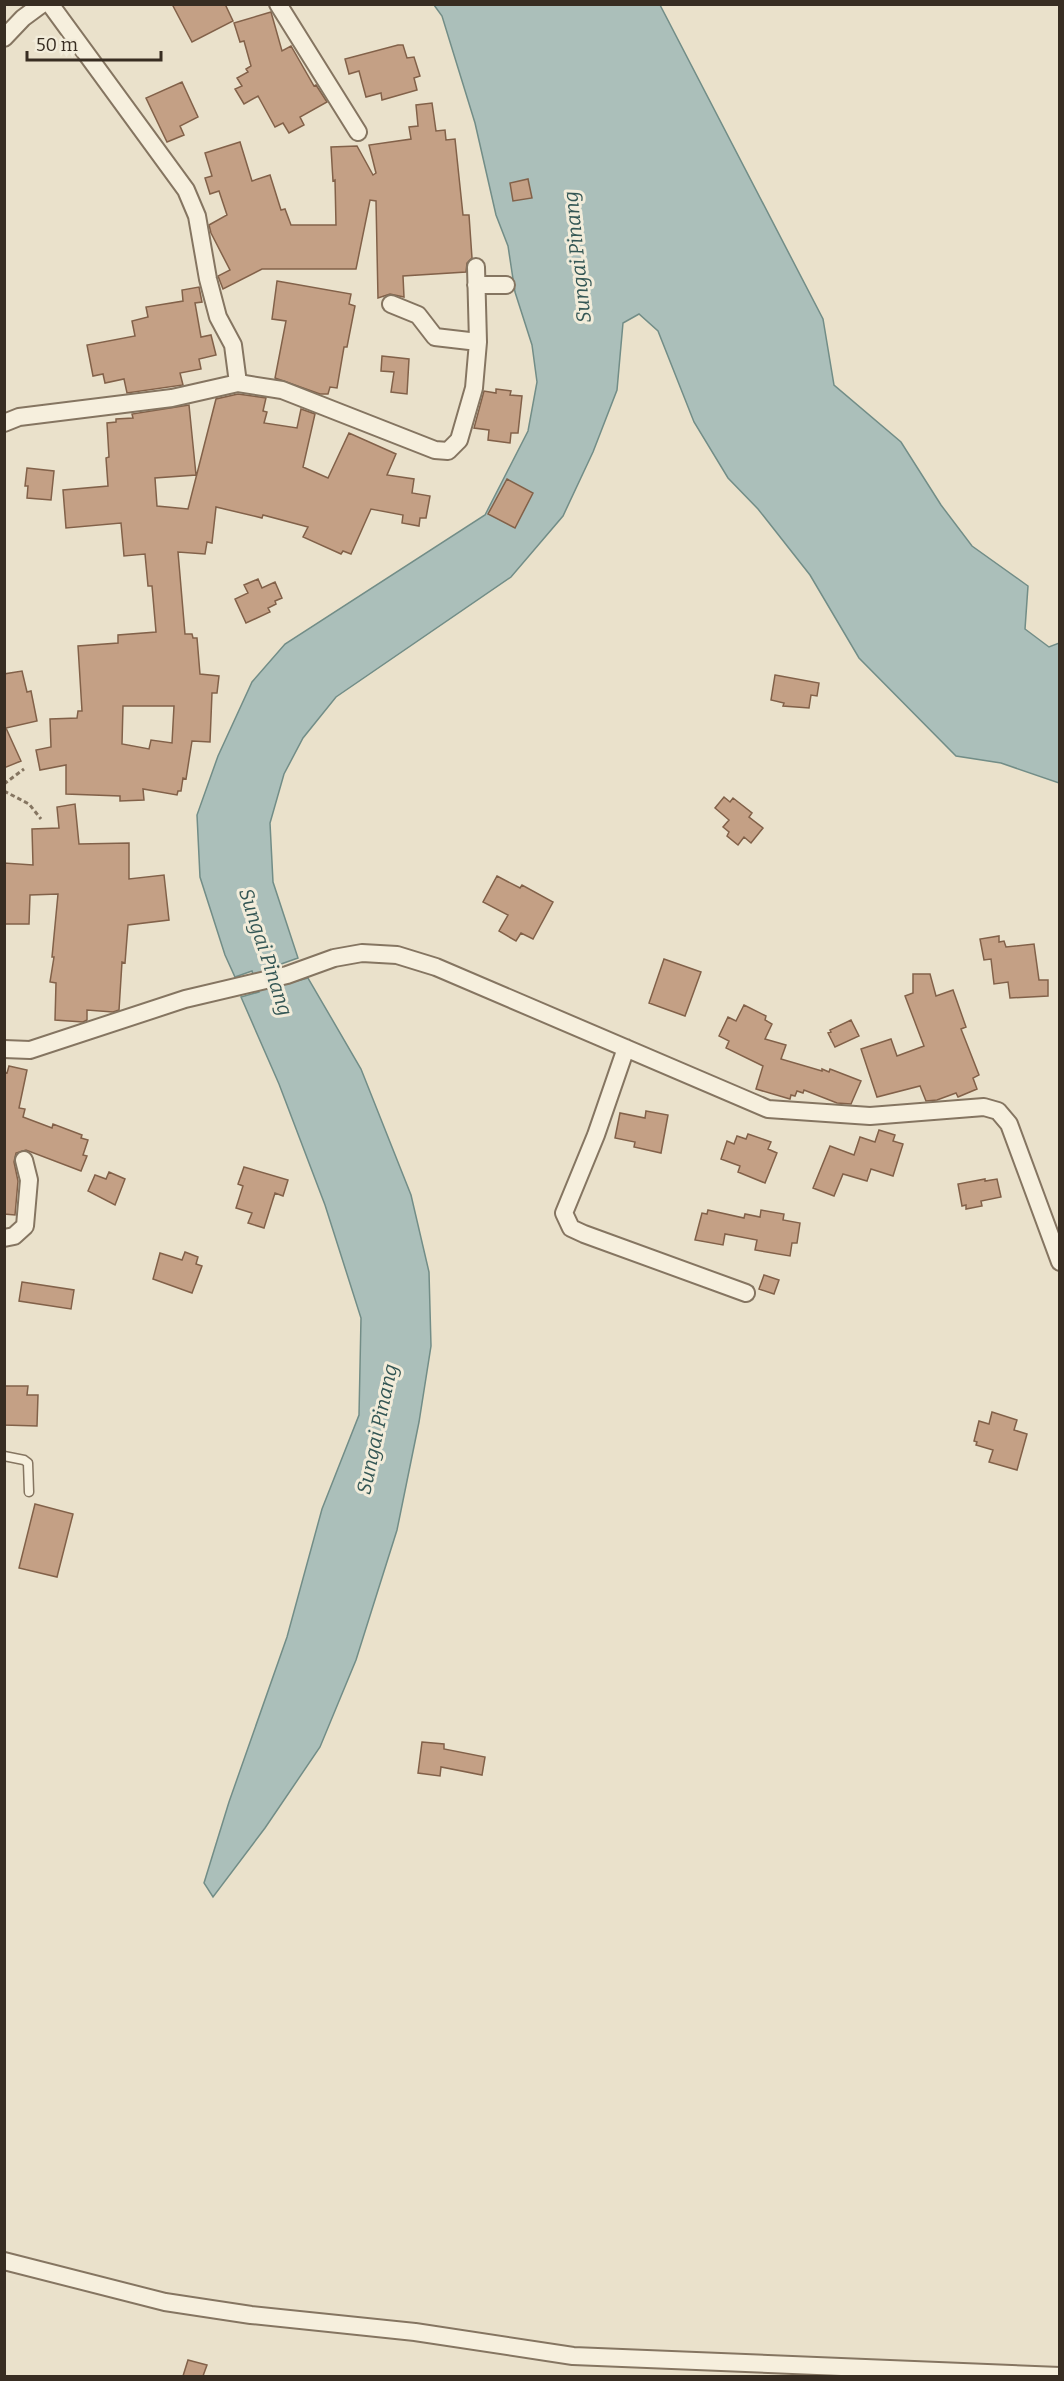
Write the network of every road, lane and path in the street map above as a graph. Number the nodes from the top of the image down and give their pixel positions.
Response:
1 (42, 4) edge
2 (50, 4) edge
3 (278, 4) edge
4 (4, 38) edge
5 (358, 132) dead end
6 (476, 267) dead end
7 (476, 285) junction
8 (506, 285) dead end
9 (391, 304) dead end
10 (478, 342) junction
11 (238, 383) junction
12 (4, 423) edge
13 (24, 769) dead end
14 (4, 783) edge
15 (4, 791) edge
16 (41, 819) dead end
17 (626, 1048) junction
18 (4, 1049) edge
19 (24, 1160) dead end
20 (4, 1238) edge
21 (1059, 1262) edge
22 (746, 1293) dead end
23 (4, 1456) edge
24 (29, 1492) dead end
25 (4, 2261) edge
26 (1059, 2376) edge

1 - 4 street
2 - 11 street
3 - 5 street
6 - 7 street
7 - 8 street
7 - 10 street
9 - 10 street
10 - 11 street
11 - 12 street
13 - 14 path
15 - 16 path
17 - 18 street
17 - 21 street
17 - 22 street
19 - 20 street
23 - 24 lane
25 - 26 street

